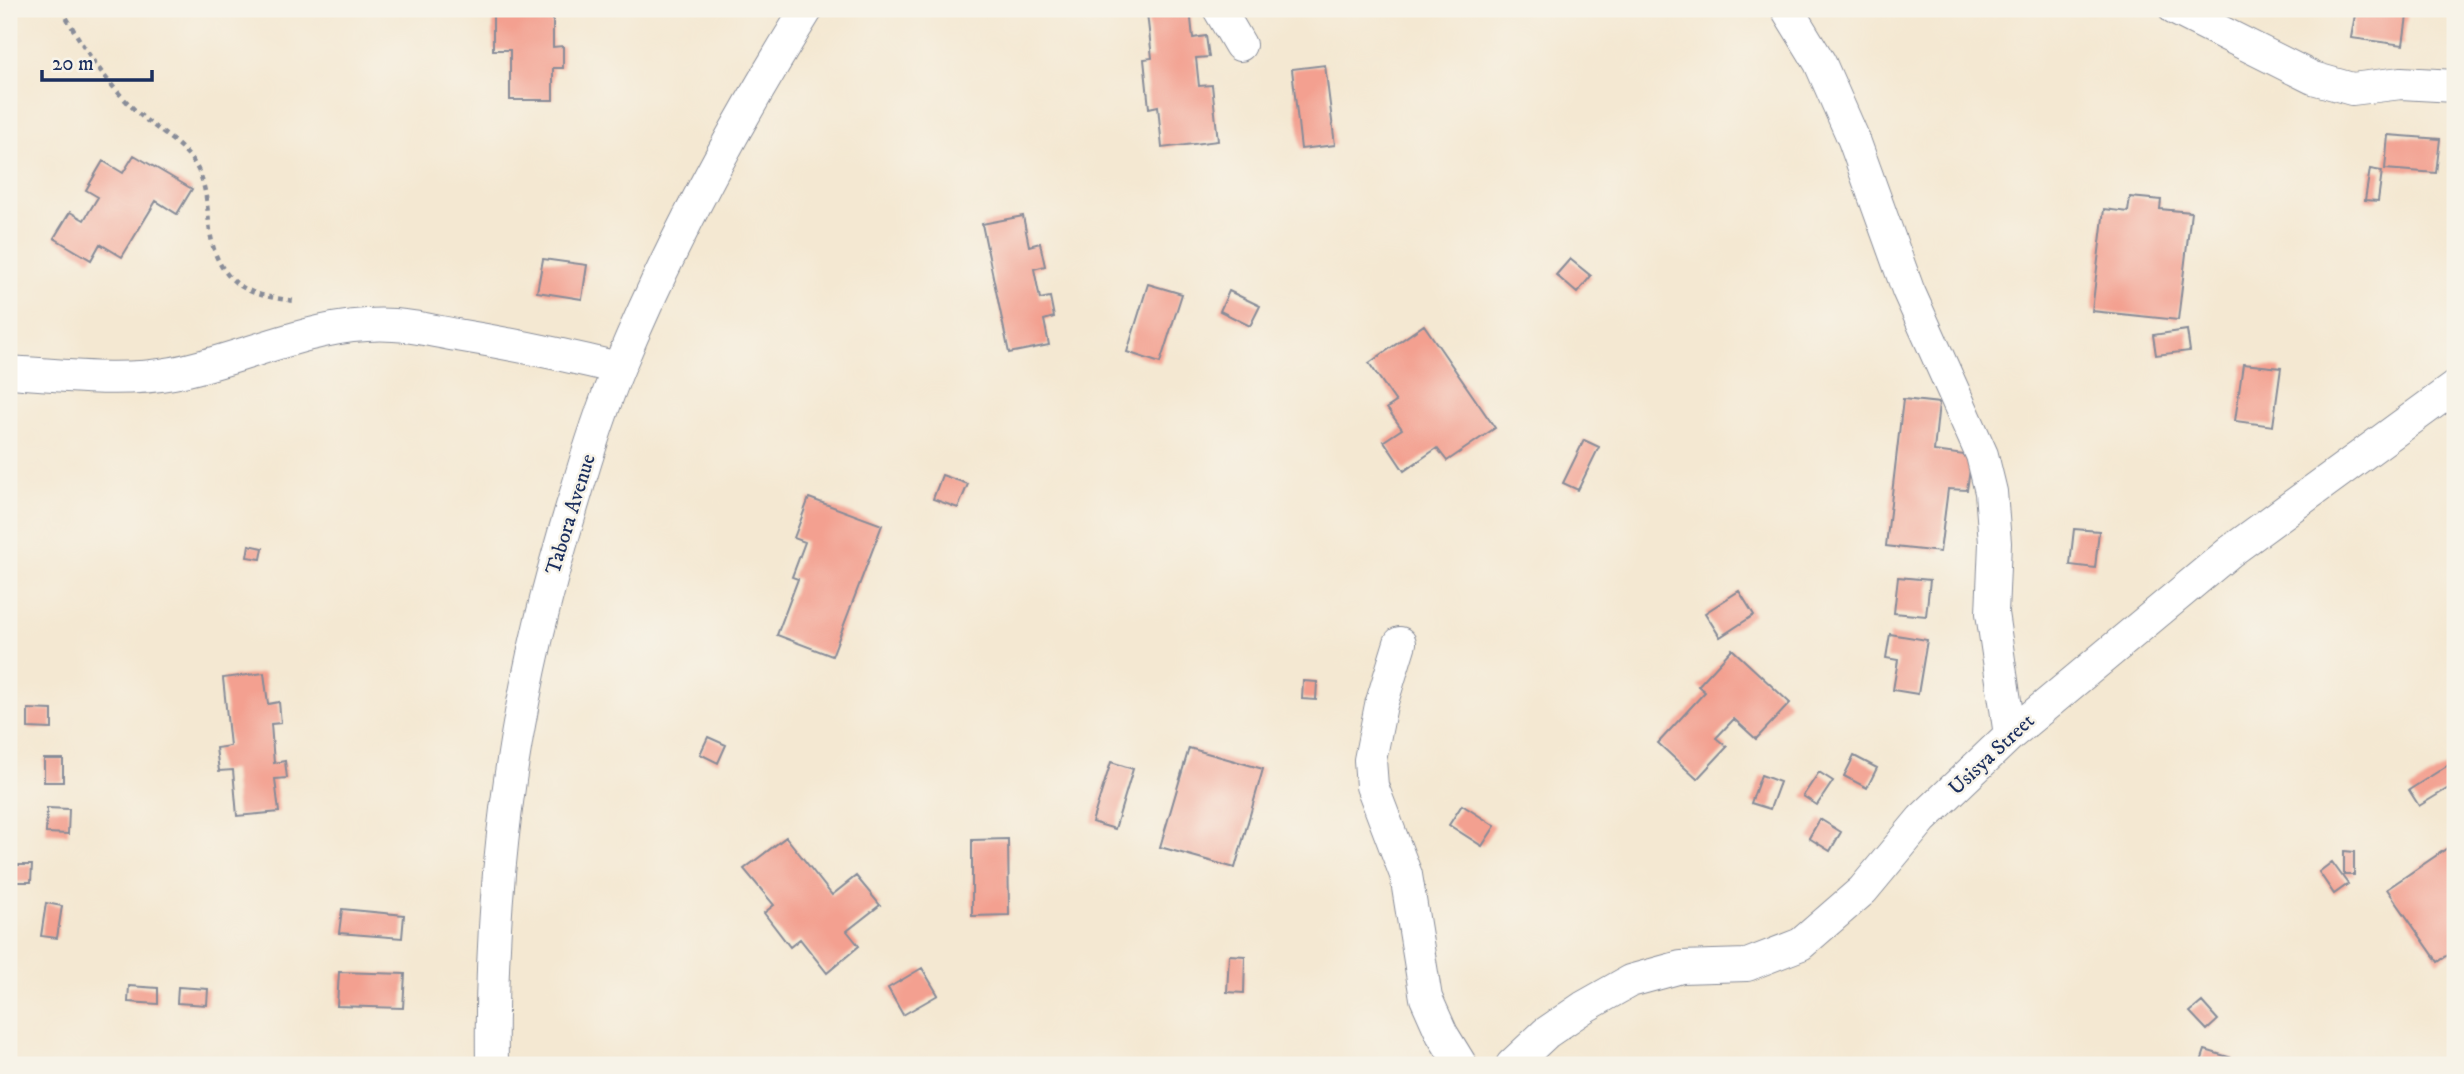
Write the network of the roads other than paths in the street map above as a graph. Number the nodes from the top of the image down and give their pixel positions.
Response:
1 (807, 9) edge
2 (1219, 9) edge
3 (1787, 9) edge
4 (2175, 9) edge
5 (1240, 45) dead end
6 (2455, 86) edge
7 (618, 368) junction
8 (9, 372) edge
9 (2455, 387) edge
10 (1400, 643) dead end
11 (2010, 735) junction
12 (492, 1065) edge
13 (1461, 1065) edge
14 (1512, 1065) edge

1 - 7 street, Tabora Avenue
2 - 5 street
3 - 11 street
4 - 6 street
7 - 8 street
7 - 12 street, Tabora Avenue
9 - 11 street, Usisya Street
10 - 13 street
11 - 14 street, Usisya Street

